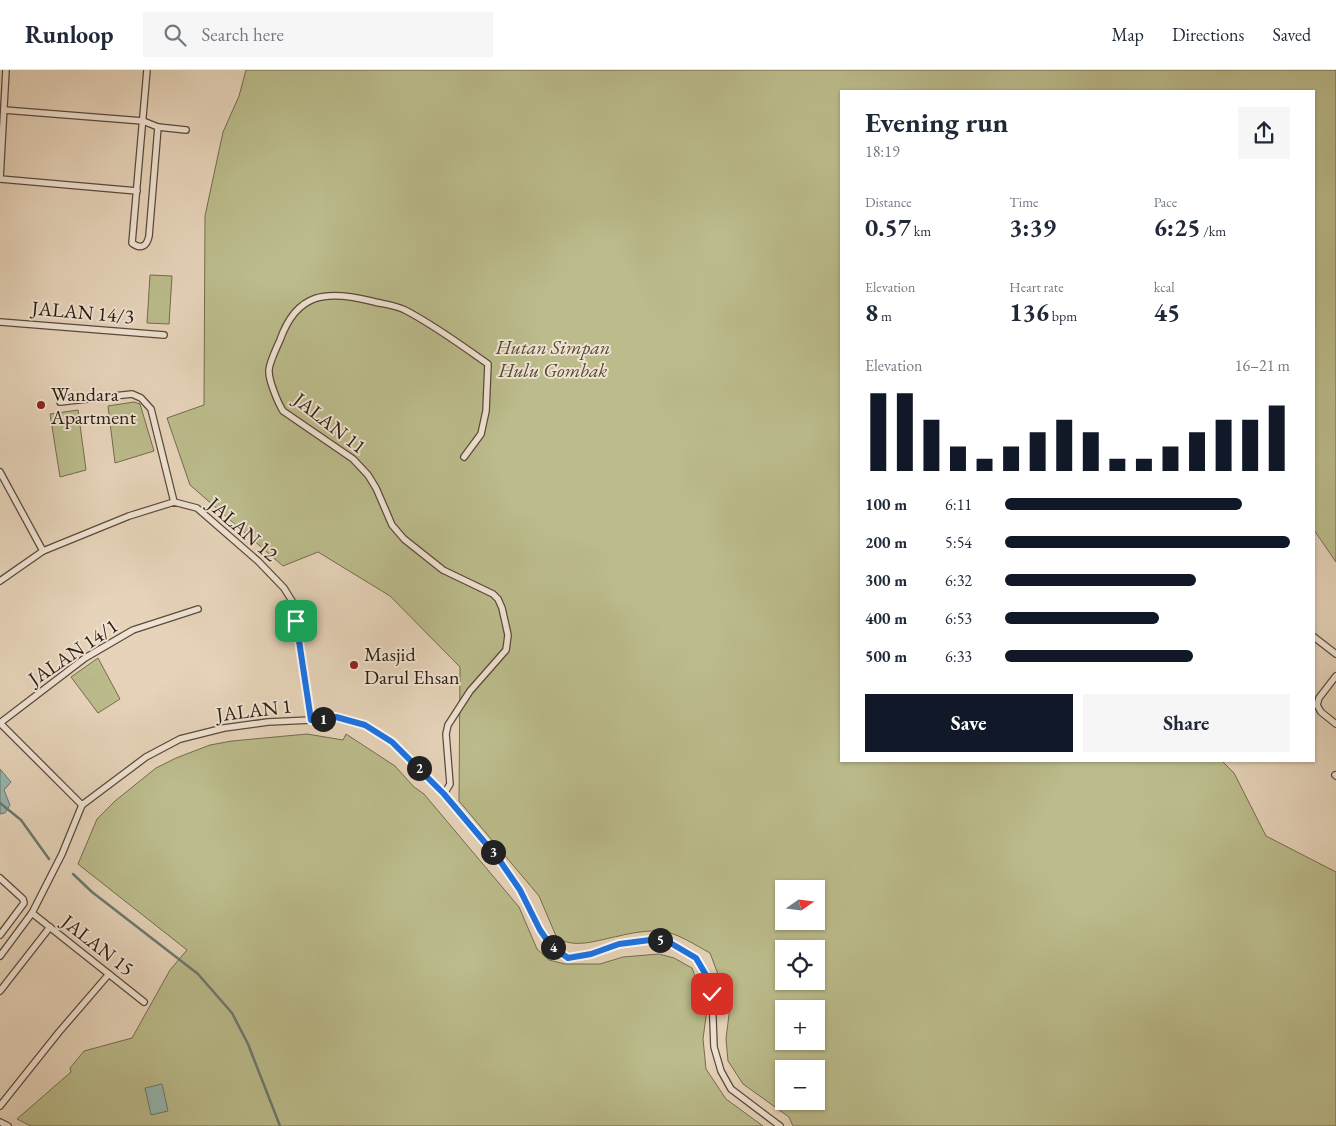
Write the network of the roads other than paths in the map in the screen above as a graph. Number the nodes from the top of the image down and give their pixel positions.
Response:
1 (6, 70) edge
2 (147, 70) edge
3 (4, 110) junction
4 (143, 121) junction
5 (158, 127) junction
6 (186, 130) dead end
7 (137, 192) junction
8 (0, 322) edge
9 (164, 334) dead end
10 (60, 402) dead end
11 (464, 457) dead end
12 (0, 472) edge
13 (174, 502) junction
14 (43, 551) junction
15 (0, 581) edge
16 (198, 609) dead end
17 (1315, 637) edge
18 (1336, 654) edge
19 (1336, 676) edge
20 (311, 720) junction
21 (0, 723) edge
22 (1336, 724) edge
23 (444, 794) junction
24 (82, 805) junction
25 (0, 878) edge
26 (32, 913) junction
27 (50, 927) junction
28 (0, 934) edge
29 (0, 956) edge
30 (109, 974) junction
31 (0, 991) edge
32 (144, 1002) dead end
33 (0, 1106) edge
34 (0, 1122) edge
35 (8, 1126) edge
36 (780, 1126) edge

1 - 3 street
2 - 4 street
3 - 4 street
3 - 7 street
4 - 5 street
4 - 7 street
5 - 6 street
5 - 7 street
8 - 9 street, JALAN 14/3
10 - 13 street
11 - 23 street, JALAN 11
12 - 14 street
13 - 14 street
13 - 20 street, JALAN 12
14 - 15 street
16 - 21 street, JALAN 14/1
17 - 18 street
19 - 22 street
20 - 23 street, JALAN 1
20 - 24 street, JALAN 1
21 - 24 street
23 - 36 street, JALAN 1
24 - 26 street
25 - 28 street
26 - 27 street, JALAN 15
26 - 29 street
27 - 30 street, JALAN 15
27 - 31 street
30 - 32 street, JALAN 15
30 - 33 street
34 - 35 street

